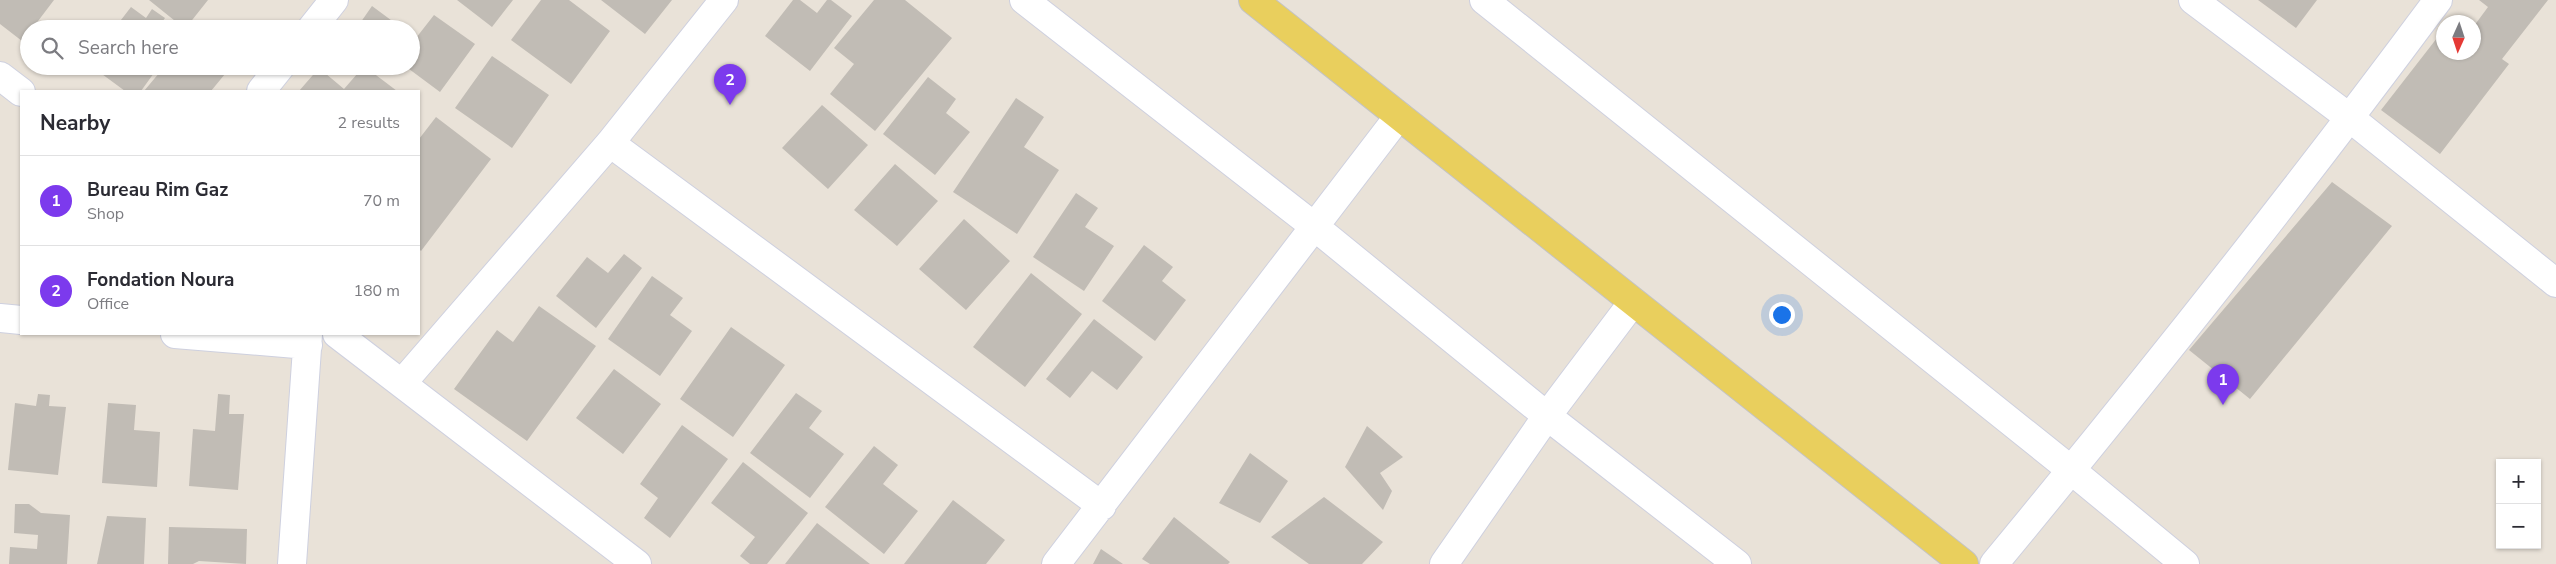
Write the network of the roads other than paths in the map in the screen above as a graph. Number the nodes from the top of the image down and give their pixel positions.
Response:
1 (334, 0) edge
2 (724, 0) edge
3 (1024, 0) edge
4 (1254, 0) edge
5 (1484, 0) edge
6 (2193, 0) edge
7 (2438, 0) edge
8 (318, 20) edge
9 (274, 75) edge
10 (0, 76) edge
11 (262, 90) edge
12 (20, 91) edge
13 (1399, 116) junction
14 (2350, 118) junction
15 (610, 143) junction
16 (1315, 227) junction
17 (2556, 282) edge
18 (1633, 302) junction
19 (0, 318) edge
20 (20, 320) edge
21 (202, 335) edge
22 (338, 335) edge
23 (308, 339) edge
24 (403, 382) junction
25 (1548, 416) junction
26 (2071, 470) junction
27 (1102, 506) junction
28 (292, 564) edge
29 (637, 564) edge
30 (1056, 564) edge
31 (1444, 564) edge
32 (1737, 564) edge
33 (1964, 564) edge
34 (1994, 564) edge
35 (2184, 564) edge

1 - 8 street
2 - 15 street
3 - 16 street
4 - 13 main road
5 - 26 street
6 - 14 street
7 - 14 street
9 - 11 street
10 - 12 street
13 - 16 street
13 - 18 main road
14 - 17 street
14 - 26 street
15 - 24 street
15 - 27 street
16 - 25 street
16 - 27 street
18 - 25 street
18 - 33 main road
19 - 20 street
21 - 23 street
22 - 24 street
23 - 28 street
24 - 29 street
25 - 31 street
25 - 32 street
26 - 34 street
26 - 35 street
27 - 30 street

